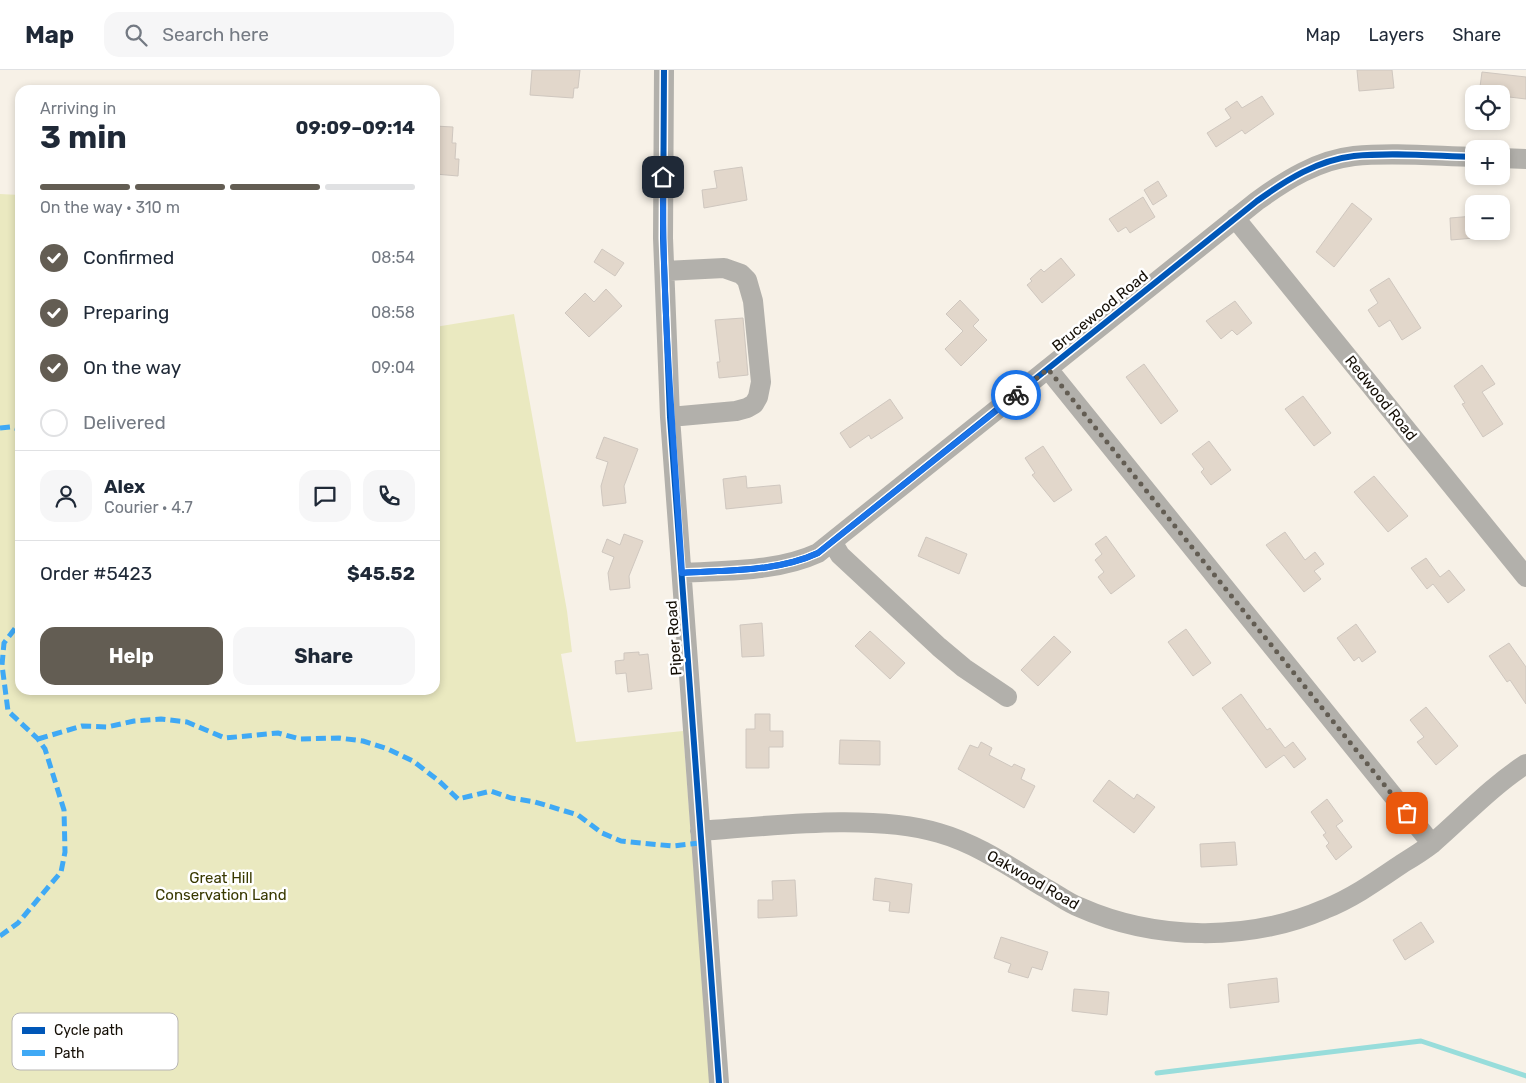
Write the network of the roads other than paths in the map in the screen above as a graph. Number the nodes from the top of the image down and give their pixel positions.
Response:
1 (664, 70) edge
2 (1465, 157) edge
3 (1510, 158) edge
4 (1526, 159) edge
5 (1235, 218) junction
6 (664, 270) junction
7 (1048, 369) junction
8 (670, 417) junction
9 (832, 542) junction
10 (1519, 556) edge
11 (682, 573) junction
12 (1526, 577) edge
13 (1007, 697) dead end
14 (1526, 764) edge
15 (700, 831) junction
16 (1432, 844) junction
17 (720, 1083) edge

1 - 6 street, Piper Road
2 - 5 street, Brucewood Road
3 - 4 street
5 - 7 street, Brucewood Road
5 - 10 street, Redwood Road
6 - 8 street, Piper Road
6 - 8 street
7 - 9 street, Brucewood Road
7 - 16 street
8 - 11 street, Piper Road
9 - 11 street, Brucewood Road
9 - 13 street
10 - 12 street, Redwood Road
11 - 15 street, Piper Road
14 - 16 street, Oakwood Road
15 - 16 street, Oakwood Road
15 - 17 street, Piper Road

